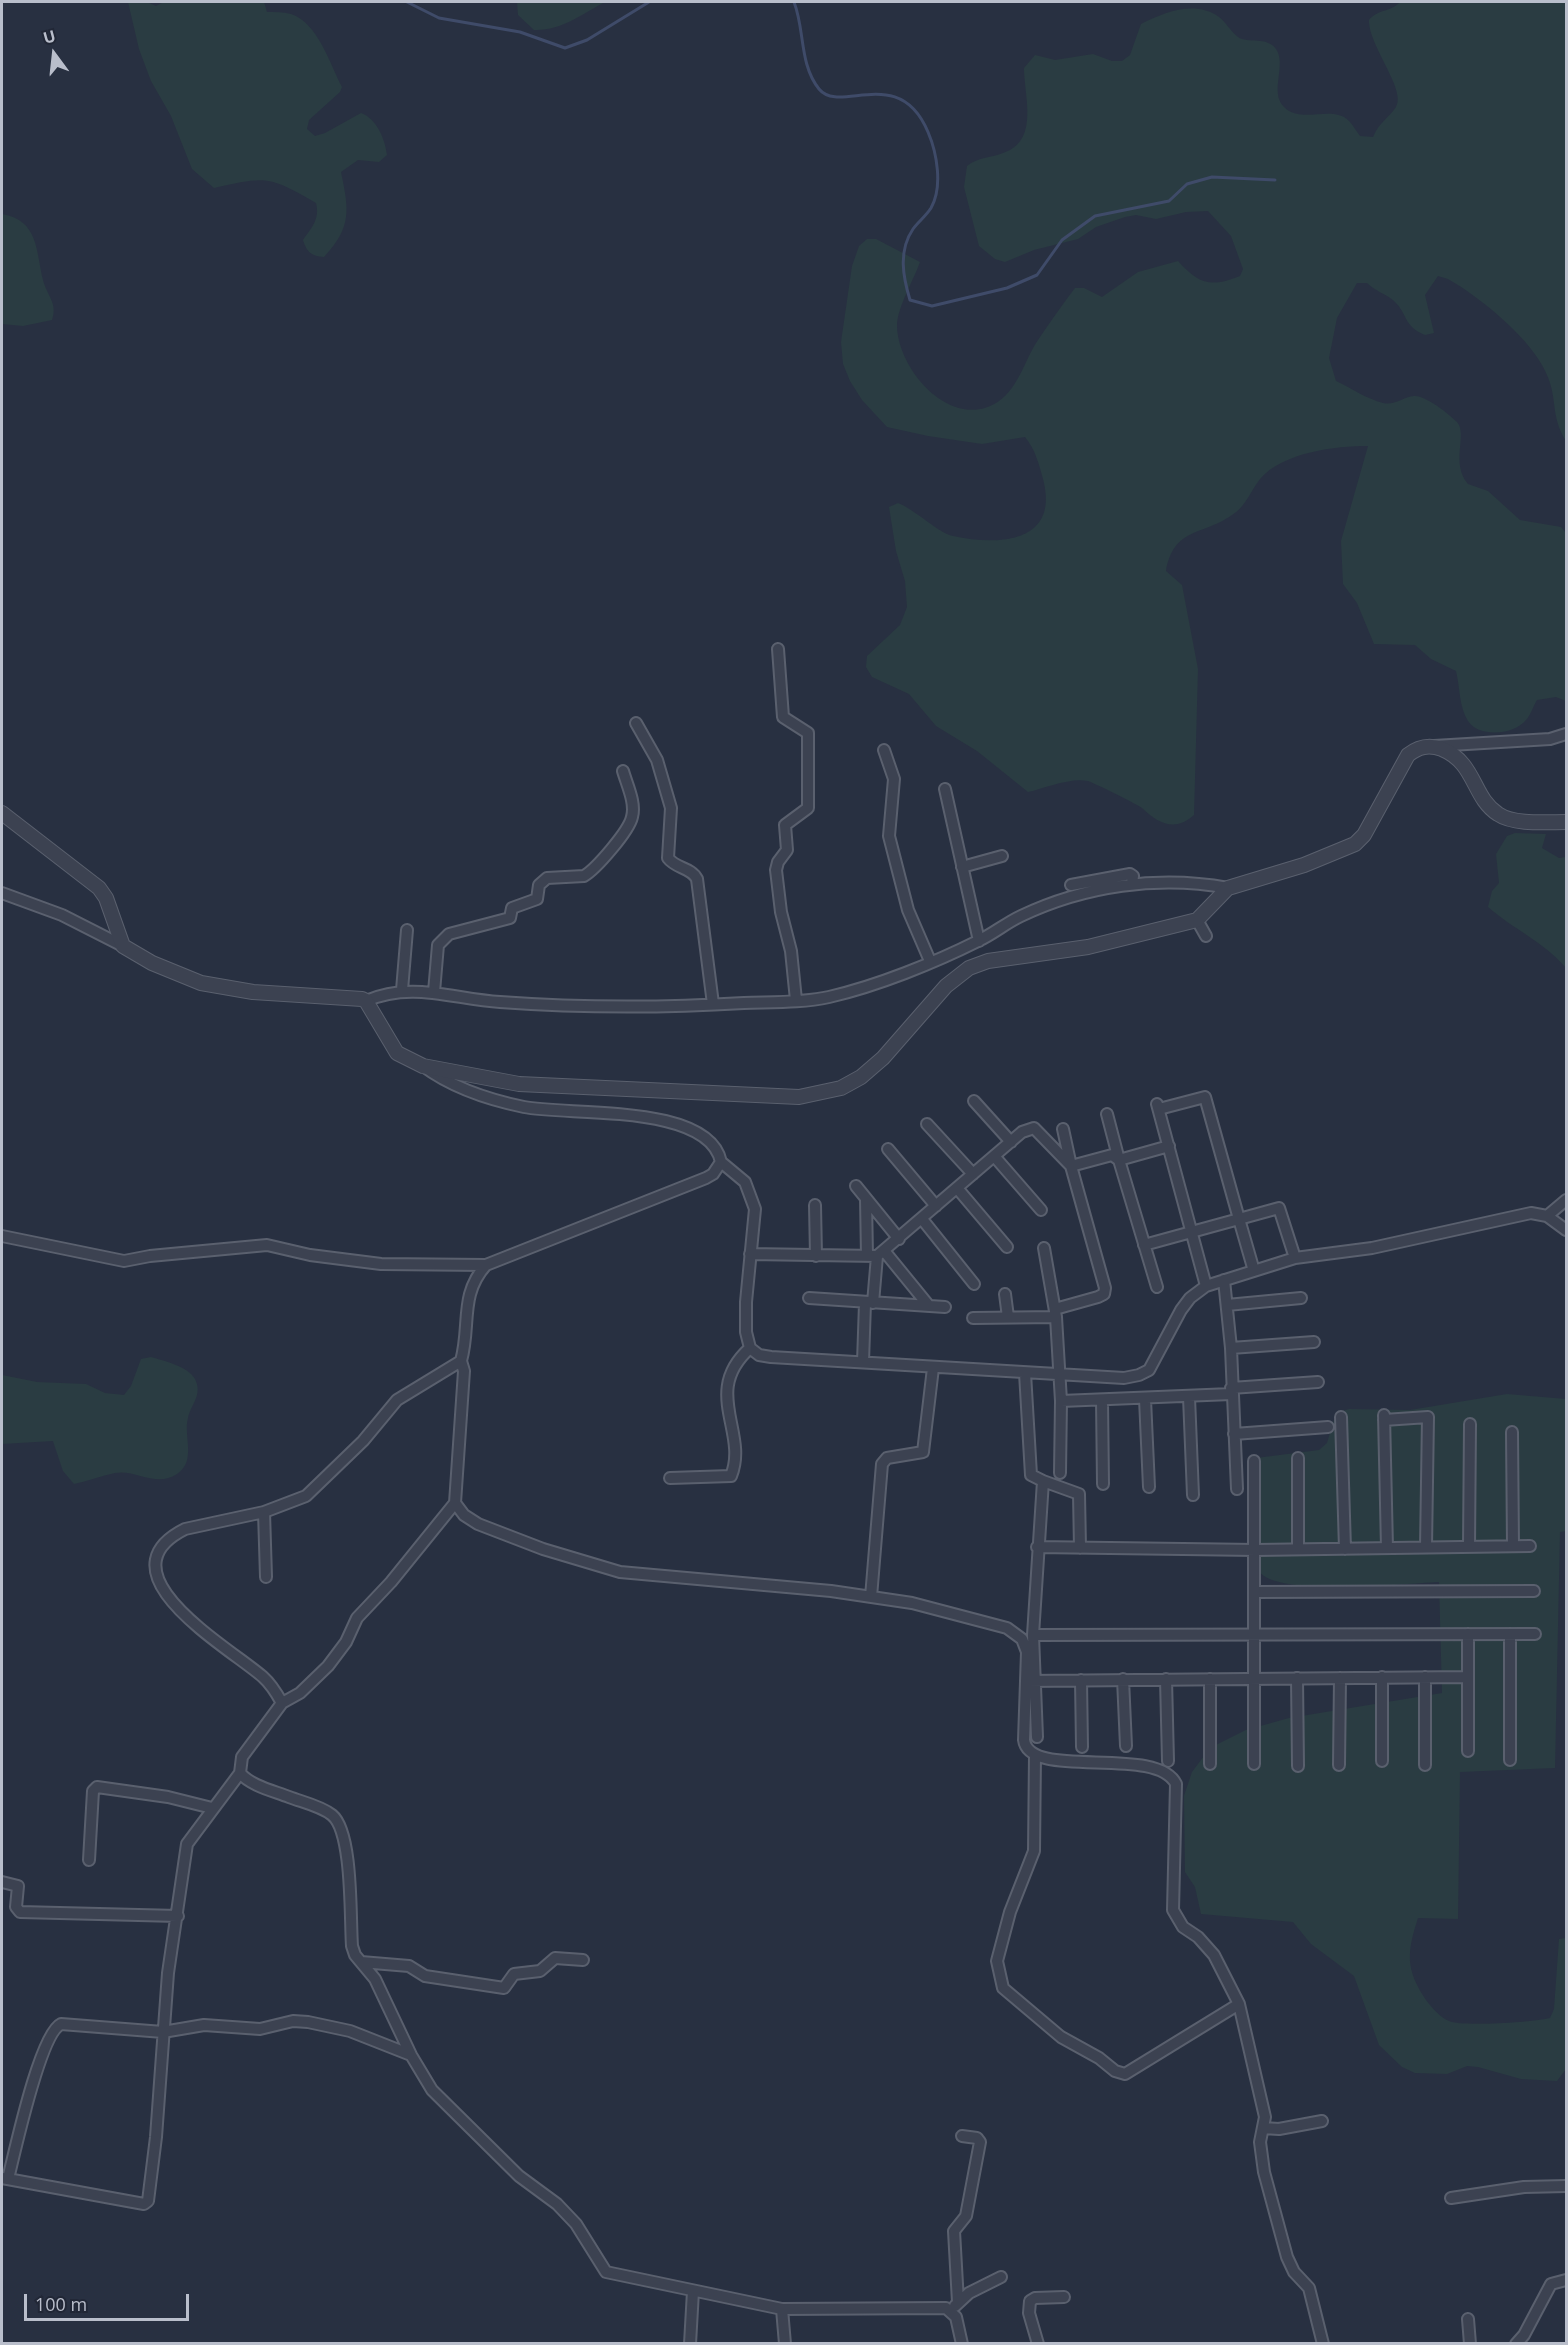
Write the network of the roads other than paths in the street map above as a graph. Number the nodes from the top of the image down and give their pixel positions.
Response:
1 (778, 649) dead end
2 (636, 723) dead end
3 (1566, 734) edge
4 (1434, 747) junction
5 (884, 750) dead end
6 (623, 771) dead end
7 (945, 789) dead end
8 (2, 813) edge
9 (1566, 822) edge
10 (1002, 856) dead end
11 (962, 867) junction
12 (1103, 882) junction
13 (1071, 885) dead end
14 (1228, 888) junction
15 (2, 893) edge
16 (1197, 920) junction
17 (407, 930) dead end
18 (1206, 936) dead end
19 (979, 941) junction
20 (123, 946) junction
21 (930, 962) junction
22 (402, 990) junction
23 (434, 992) junction
24 (796, 1000) junction
25 (366, 1001) junction
26 (713, 1005) junction
27 (423, 1066) junction
28 (975, 1101) dead end
29 (1107, 1114) dead end
30 (927, 1124) dead end
31 (1063, 1129) dead end
32 (1011, 1142) junction
33 (1169, 1146) junction
34 (888, 1149) dead end
35 (994, 1156) junction
36 (1119, 1160) junction
37 (721, 1162) junction
38 (1071, 1166) junction
39 (973, 1174) junction
40 (856, 1186) dead end
41 (957, 1188) junction
42 (866, 1199) junction
43 (1566, 1200) edge
44 (815, 1204) dead end
45 (936, 1206) junction
46 (1041, 1210) dead end
47 (1547, 1216) junction
48 (922, 1219) junction
49 (1239, 1219) junction
50 (1566, 1230) edge
51 (1193, 1232) junction
52 (2, 1236) edge
53 (899, 1239) junction
54 (1144, 1245) junction
55 (1007, 1247) dead end
56 (1044, 1248) dead end
57 (750, 1254) junction
58 (876, 1255) junction
59 (816, 1256) junction
60 (1295, 1258) junction
61 (486, 1265) junction
62 (1254, 1271) junction
63 (1224, 1280) junction
64 (974, 1284) dead end
65 (1206, 1286) junction
66 (1157, 1287) dead end
67 (1005, 1294) dead end
68 (809, 1298) dead end
69 (1301, 1298) dead end
70 (869, 1303) junction
71 (1227, 1305) junction
72 (929, 1306) junction
73 (945, 1307) dead end
74 (1056, 1313) junction
75 (1008, 1317) junction
76 (973, 1318) dead end
77 (1314, 1342) dead end
78 (750, 1348) junction
79 (1231, 1348) junction
80 (461, 1360) junction
81 (863, 1362) junction
82 (933, 1368) junction
83 (1025, 1373) junction
84 (1059, 1375) junction
85 (1318, 1382) dead end
86 (1231, 1391) junction
87 (1189, 1397) junction
88 (1145, 1399) junction
89 (1102, 1400) junction
90 (1061, 1401) junction
91 (1341, 1417) dead end
92 (1470, 1424) dead end
93 (1328, 1427) dead end
94 (1512, 1432) dead end
95 (1234, 1434) junction
96 (1298, 1458) dead end
97 (1254, 1461) dead end
98 (1060, 1473) dead end
99 (670, 1478) dead end
100 (1043, 1481) junction
101 (1103, 1484) dead end
102 (1149, 1487) dead end
103 (1237, 1489) dead end
104 (1193, 1495) dead end
105 (455, 1503) junction
106 (264, 1512) junction
107 (1469, 1546) junction
108 (1512, 1546) junction
109 (1530, 1546) dead end
110 (1037, 1547) junction
111 (1426, 1547) junction
112 (1080, 1548) junction
113 (1387, 1548) junction
114 (1298, 1549) junction
115 (1346, 1549) junction
116 (1256, 1550) junction
117 (266, 1577) dead end
118 (1534, 1591) dead end
119 (1255, 1592) junction
120 (871, 1597) junction
121 (1468, 1634) junction
122 (1510, 1634) junction
123 (1535, 1634) dead end
124 (1033, 1635) junction
125 (1255, 1635) junction
126 (1382, 1677) junction
127 (1425, 1677) junction
128 (1467, 1677) junction
129 (1254, 1678) junction
130 (1297, 1678) junction
131 (1340, 1678) junction
132 (1123, 1679) junction
133 (1166, 1679) junction
134 (1210, 1679) junction
135 (1031, 1680) junction
136 (1081, 1680) junction
137 (282, 1703) junction
138 (1037, 1737) dead end
139 (1125, 1746) dead end
140 (1082, 1747) dead end
141 (1468, 1750) dead end
142 (1035, 1755) junction
143 (1510, 1760) dead end
144 (1168, 1761) dead end
145 (1382, 1761) dead end
146 (1210, 1764) dead end
147 (1254, 1764) dead end
148 (1339, 1765) dead end
149 (1425, 1765) dead end
150 (1298, 1766) dead end
151 (240, 1773) junction
152 (212, 1808) junction
153 (89, 1860) dead end
154 (2, 1882) edge
155 (178, 1916) junction
156 (584, 1960) dead end
157 (361, 1962) junction
158 (1239, 2004) junction
159 (163, 2032) junction
160 (411, 2055) junction
161 (1322, 2121) dead end
162 (1263, 2128) junction
163 (962, 2136) dead end
164 (5, 2178) edge
165 (1566, 2186) edge
166 (1451, 2198) dead end
167 (1001, 2277) dead end
168 (1566, 2280) edge
169 (693, 2291) junction
170 (1064, 2297) dead end
171 (954, 2307) junction
172 (782, 2309) junction
173 (1468, 2319) dead end
174 (690, 2343) edge
175 (785, 2343) edge
176 (962, 2343) edge
177 (1038, 2343) edge
178 (1323, 2343) edge
179 (1470, 2343) edge
180 (1515, 2343) edge

1 - 24 street
2 - 26 street
3 - 4 street
4 - 9 street
4 - 14 street
5 - 21 street
6 - 23 street
7 - 11 street
8 - 20 street
10 - 11 street
11 - 19 street
12 - 13 street
12 - 14 street
12 - 19 street
14 - 16 street
15 - 20 street
16 - 18 street
16 - 27 street
17 - 22 street
19 - 21 street
20 - 25 street
21 - 24 street
22 - 23 street
22 - 25 street
23 - 26 street
24 - 26 street
25 - 27 street
27 - 37 street
28 - 32 street
29 - 36 street
30 - 39 street
31 - 38 street
32 - 35 street
32 - 38 street
33 - 36 street
33 - 49 street
33 - 51 street
34 - 45 street
35 - 39 street
35 - 46 street
36 - 38 street
36 - 54 street
37 - 57 street
37 - 61 street
38 - 74 street
39 - 41 street
40 - 42 street
41 - 45 street
41 - 55 street
42 - 53 street
42 - 58 street
43 - 47 street
44 - 59 street
45 - 48 street
47 - 50 street
47 - 60 street
48 - 53 street
48 - 64 street
49 - 51 street
49 - 60 street
49 - 62 street
51 - 54 street
51 - 65 street
52 - 61 street
53 - 58 street
54 - 66 street
56 - 74 street
57 - 59 street
57 - 78 street
58 - 59 street
58 - 70 street
58 - 72 street
60 - 62 street
61 - 80 street
62 - 63 street
63 - 65 street
63 - 71 street
65 - 84 street
67 - 75 street
68 - 70 street
69 - 71 street
70 - 72 street
70 - 81 street
71 - 79 street
72 - 73 street
74 - 75 street
74 - 84 street
75 - 76 street
77 - 79 street
78 - 81 street
78 - 99 street
79 - 86 street
80 - 105 street
80 - 106 street
81 - 82 street
82 - 83 street
82 - 120 street
83 - 84 street
83 - 100 street
84 - 90 street
85 - 86 street
86 - 87 street
86 - 95 street
87 - 88 street
87 - 104 street
88 - 89 street
88 - 102 street
89 - 90 street
89 - 101 street
90 - 98 street
91 - 115 street
92 - 107 street
93 - 95 street
94 - 108 street
95 - 103 street
96 - 114 street
97 - 116 street
100 - 110 street
100 - 112 street
105 - 120 street
105 - 137 street
106 - 117 street
106 - 137 street
107 - 108 street
107 - 111 street
108 - 109 street
110 - 112 street
110 - 124 street
111 - 113 street
111 - 113 street
112 - 116 street
113 - 115 street
114 - 115 street
114 - 116 street
116 - 119 street
118 - 119 street
119 - 125 street
120 - 135 street
121 - 122 street
121 - 125 street
121 - 128 street
122 - 123 street
122 - 143 street
124 - 125 street
124 - 135 street
125 - 129 street
126 - 127 street
126 - 131 street
126 - 145 street
127 - 128 street
127 - 149 street
128 - 141 street
129 - 130 street
129 - 134 street
129 - 147 street
130 - 131 street
130 - 150 street
131 - 148 street
132 - 133 street
132 - 136 street
132 - 139 street
133 - 134 street
133 - 144 street
134 - 146 street
135 - 136 street
135 - 138 street
135 - 142 street
136 - 140 street
137 - 151 street
142 - 158 street
142 - 158 street
151 - 152 street
151 - 157 street
152 - 153 street
152 - 155 street
154 - 155 street
155 - 159 street
156 - 157 street
157 - 160 street
158 - 162 street
159 - 160 street
159 - 164 street
159 - 164 street
160 - 169 street
161 - 162 street
162 - 178 street
163 - 171 street
165 - 166 street
167 - 171 street
168 - 180 street
169 - 172 street
169 - 174 street
170 - 177 street
171 - 172 street
171 - 176 street
172 - 175 street
173 - 179 street

